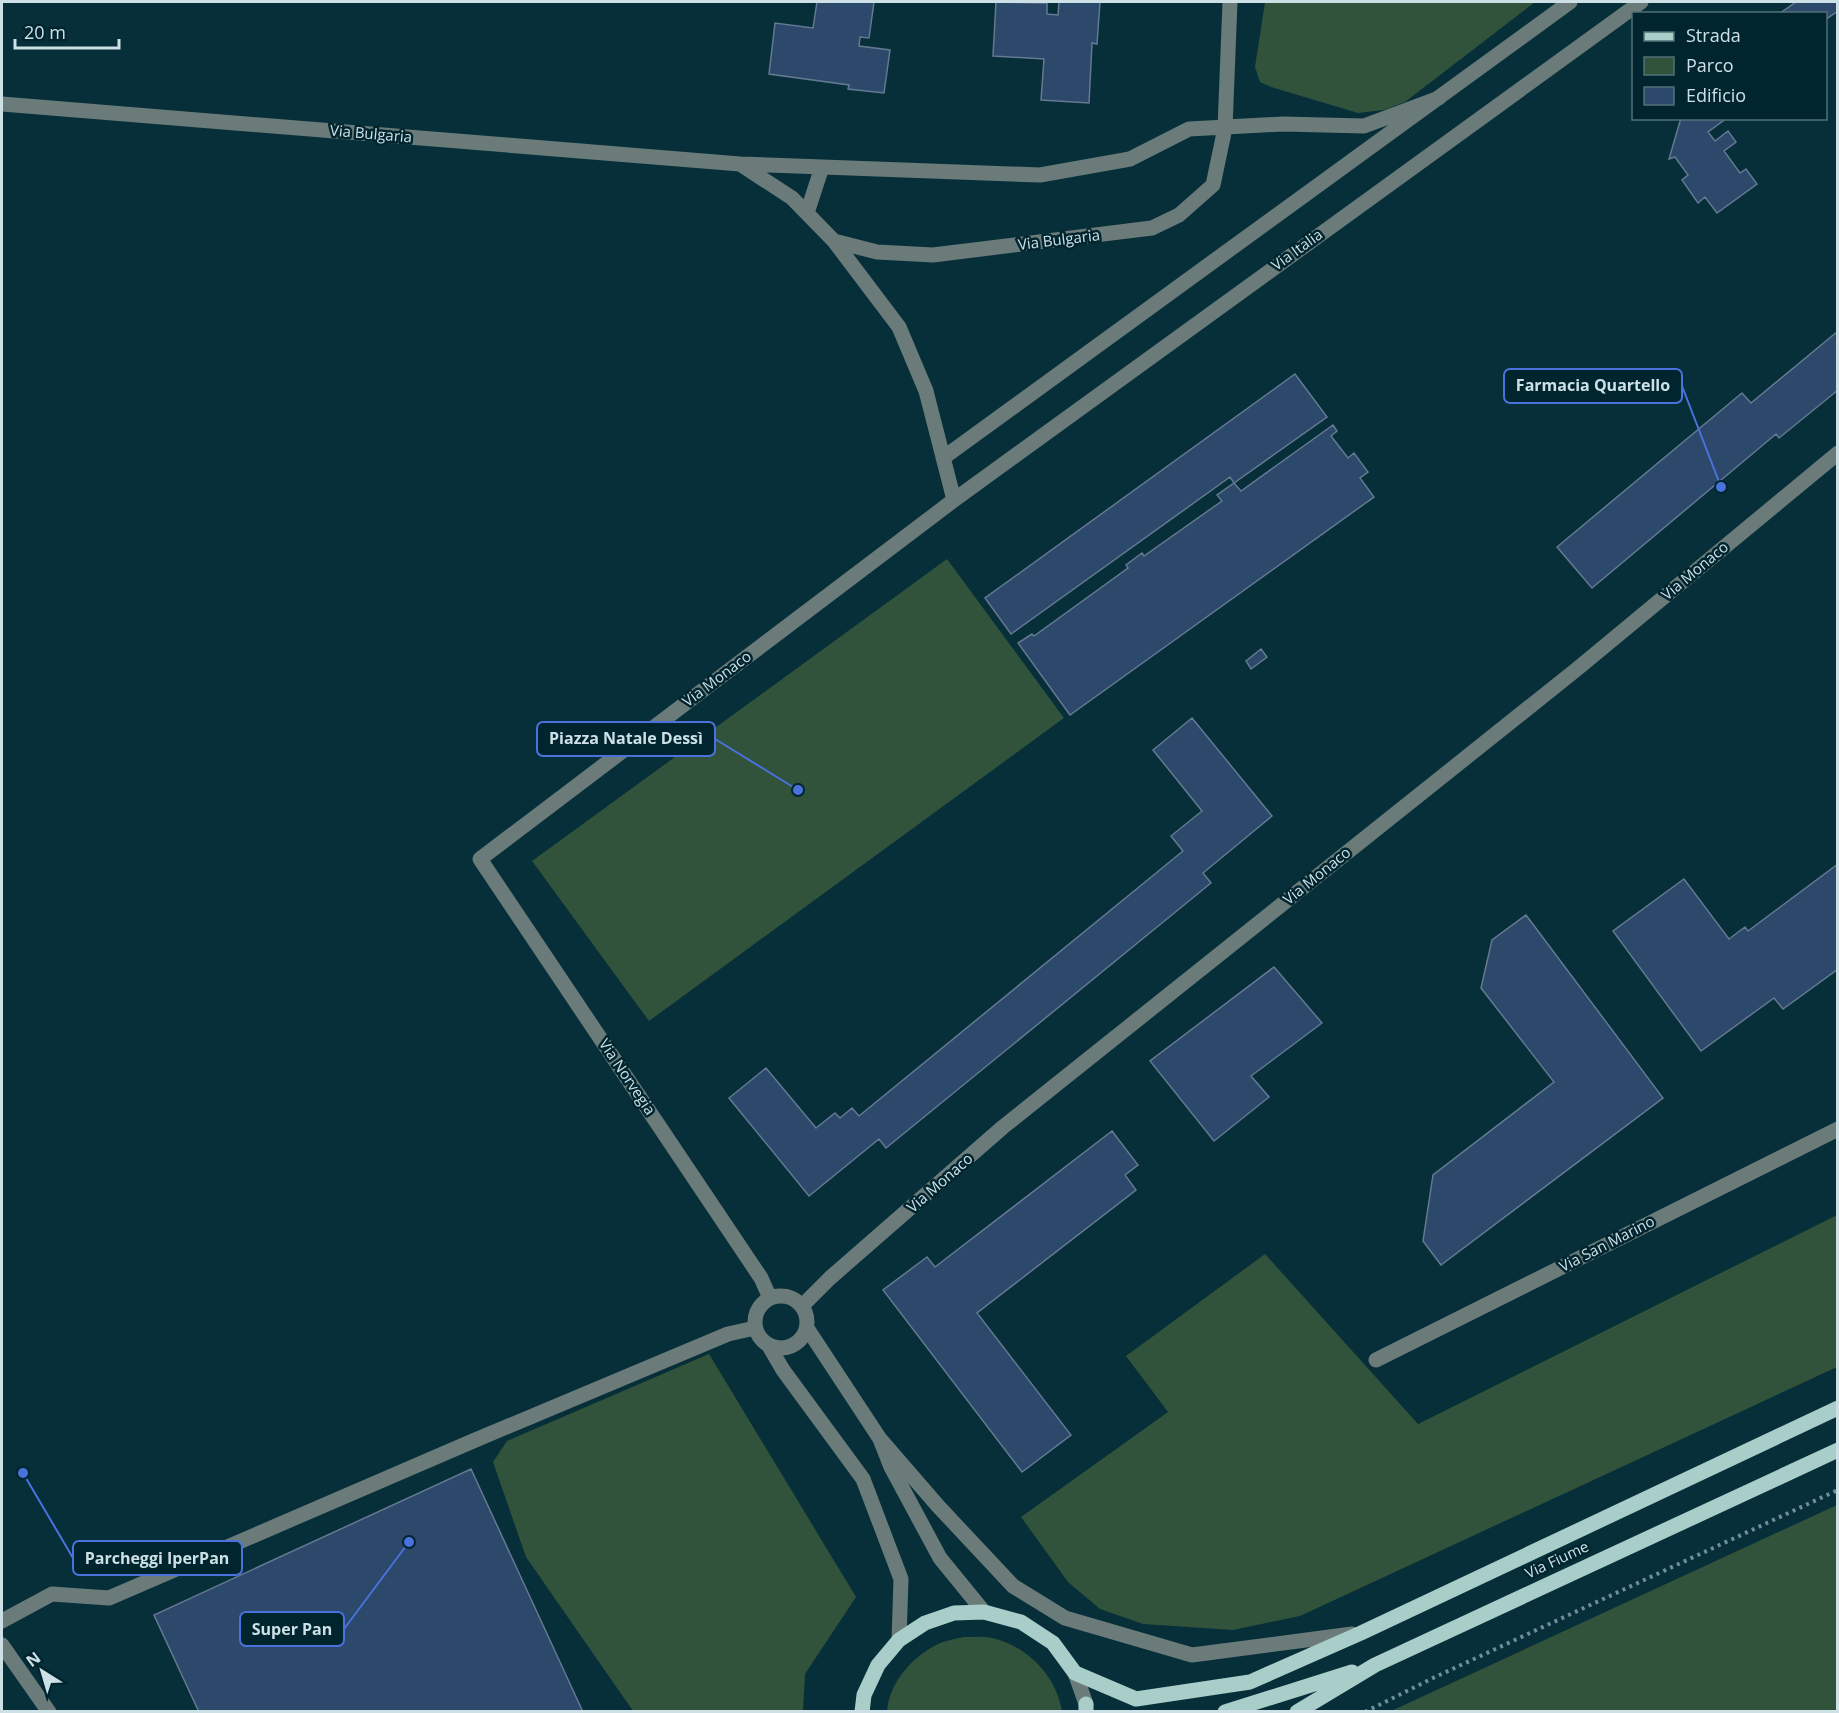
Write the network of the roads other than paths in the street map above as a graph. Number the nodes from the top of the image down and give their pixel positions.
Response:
1 (1230, 2) edge
2 (1570, 2) edge
3 (1641, 2) edge
4 (1439, 98) junction
5 (2, 104) edge
6 (1225, 128) junction
7 (740, 164) junction
8 (822, 167) junction
9 (807, 213) junction
10 (834, 241) junction
11 (1838, 453) edge
12 (943, 458) junction
13 (954, 500) junction
14 (480, 859) joint
15 (1838, 1129) edge
16 (770, 1298) junction
17 (802, 1306) junction
18 (755, 1328) junction
19 (807, 1328) junction
20 (769, 1346) junction
21 (1376, 1360) dead end
22 (1838, 1408) edge
23 (880, 1439) junction
24 (1838, 1450) edge
25 (984, 1612) junction
26 (2, 1621) edge
27 (1361, 1633) junction
28 (899, 1640) junction
29 (2, 1645) edge
30 (1375, 1665) junction
31 (1076, 1673) junction
32 (1086, 1708) edge
33 (49, 1712) edge
34 (862, 1712) edge
35 (1224, 1712) edge
36 (1297, 1712) edge

1 - 6 street, Via Bulgaria
2 - 4 street
3 - 13 street, Via Italia
4 - 6 street, Via Bulgaria
4 - 12 street
5 - 7 street, Via Bulgaria
6 - 8 street, Via Bulgaria
6 - 10 street, Via Bulgaria
7 - 8 street, Via Bulgaria
7 - 9 street, Via Bulgaria
8 - 9 street
9 - 10 street, Via Bulgaria
10 - 12 street, Via Bulgaria
11 - 17 street, Via Monaco
12 - 13 street, Via Bulgaria
13 - 14 street, Via Monaco
14 - 16 street, Via Norvegia
15 - 21 street, Via San Marino
16 - 17 street
16 - 18 street
17 - 19 street
18 - 20 street
18 - 26 street
19 - 20 street
19 - 23 street
20 - 28 street
22 - 27 main road, Via Fiume
23 - 25 street
23 - 27 street
24 - 30 main road, Via Fiume
25 - 28 main road
25 - 31 main road
27 - 31 main road, Via Fiume
28 - 34 main road
29 - 33 street
30 - 35 main road
30 - 36 main road, Via Fiume
31 - 32 street

